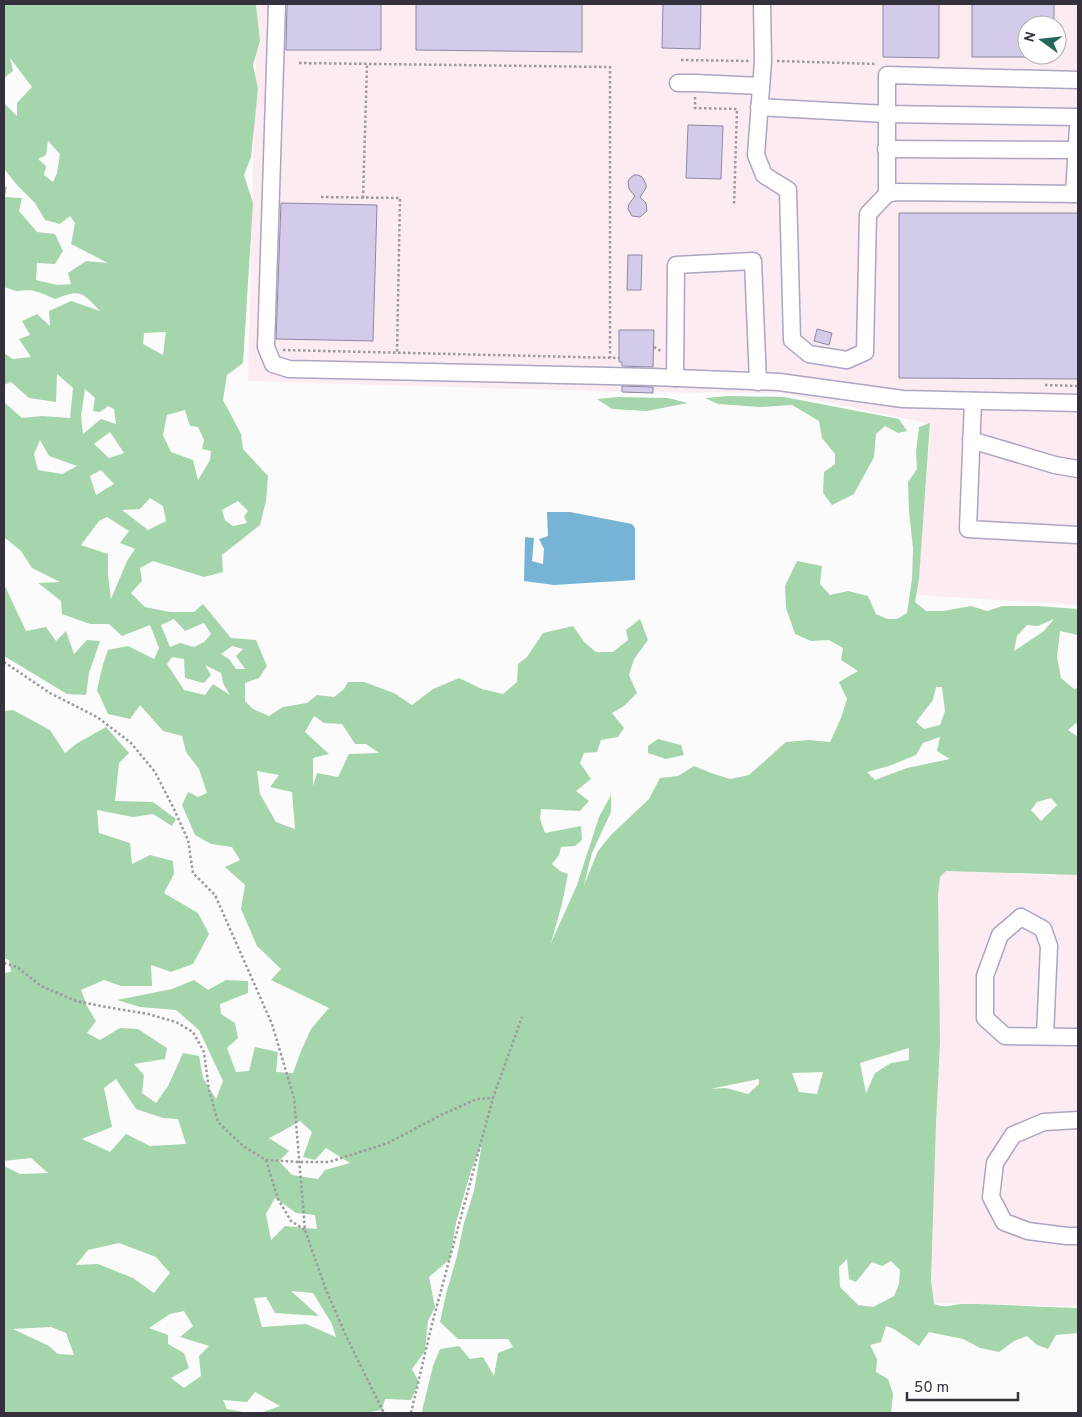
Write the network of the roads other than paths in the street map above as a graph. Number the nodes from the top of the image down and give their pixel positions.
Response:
1 (277, 4) edge
2 (762, 4) edge
3 (1078, 80) edge
4 (678, 83) dead end
5 (761, 86) junction
6 (759, 108) junction
7 (886, 114) junction
8 (1078, 117) edge
9 (1078, 127) edge
10 (886, 149) junction
11 (1078, 150) edge
12 (887, 194) junction
13 (1076, 194) edge
14 (675, 378) junction
15 (758, 382) junction
16 (973, 401) junction
17 (1078, 402) edge
18 (971, 440) junction
19 (1078, 469) edge
20 (1078, 535) edge
21 (1045, 1036) junction
22 (1078, 1036) edge
23 (1078, 1120) edge
24 (1078, 1236) edge

1 - 14 lane
2 - 5 lane
3 - 7 lane
4 - 5 lane
5 - 6 lane
6 - 7 lane
6 - 12 lane
7 - 8 lane
7 - 10 lane
9 - 11 lane
10 - 11 lane
10 - 12 lane
11 - 13 lane
12 - 13 lane
14 - 15 lane
14 - 15 lane
15 - 16 lane
16 - 17 lane
16 - 18 lane
18 - 19 lane
18 - 20 lane
21 - 21 lane
21 - 22 lane
23 - 24 lane

